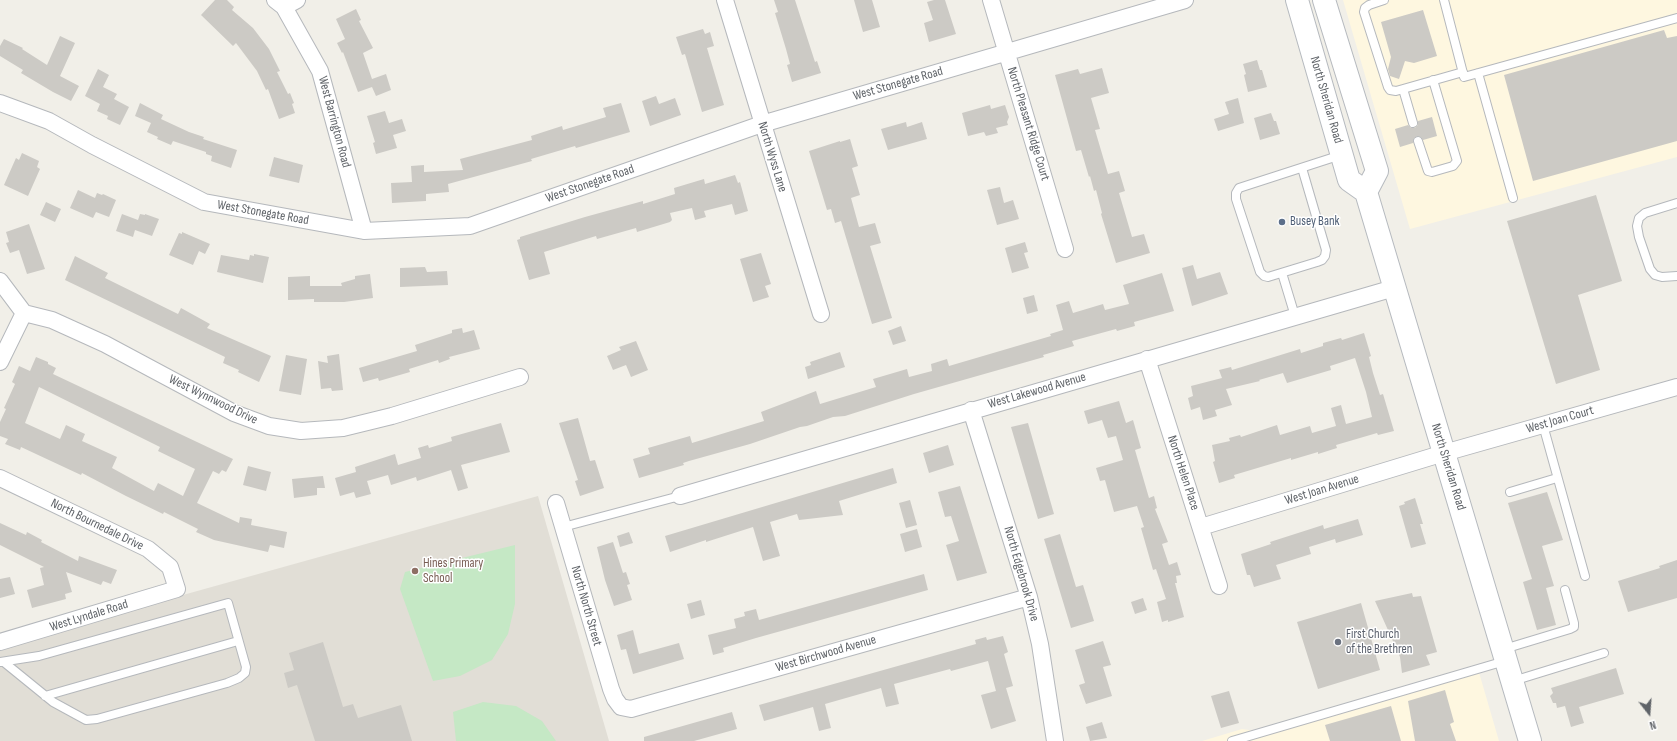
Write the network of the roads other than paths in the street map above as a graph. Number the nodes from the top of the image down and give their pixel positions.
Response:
1 (725, 0) edge
2 (991, 0) edge
3 (1185, 0) edge
4 (1297, 0) edge
5 (1305, 0) edge
6 (1324, 0) edge
7 (1384, 0) edge
8 (1444, 0) edge
9 (285, 2) edge
10 (1677, 18) edge
11 (1305, 28) junction
12 (1007, 53) junction
13 (1463, 72) junction
14 (1478, 73) junction
15 (1433, 80) junction
16 (1403, 89) junction
17 (0, 103) edge
18 (1413, 123) dead end
19 (762, 124) junction
20 (1418, 141) dead end
21 (1342, 155) junction
22 (1302, 168) junction
23 (1366, 192) junction
24 (1513, 198) dead end
25 (1677, 203) edge
26 (364, 231) junction
27 (1065, 249) dead end
28 (1282, 273) junction
29 (1677, 276) edge
30 (0, 281) edge
31 (1394, 288) junction
32 (24, 313) junction
33 (821, 314) dead end
34 (1295, 316) junction
35 (1147, 359) junction
36 (0, 362) edge
37 (520, 377) dead end
38 (1677, 387) edge
39 (971, 410) junction
40 (1543, 425) junction
41 (1444, 453) junction
42 (0, 478) edge
43 (1557, 478) junction
44 (1510, 492) dead end
45 (680, 496) joint
46 (556, 503) dead end
47 (563, 527) junction
48 (1200, 527) junction
49 (1585, 576) dead end
50 (1219, 586) dead end
51 (177, 589) joint
52 (1564, 590) dead end
53 (1029, 596) junction
54 (238, 641) junction
55 (0, 642) edge
56 (1604, 653) dead end
57 (1505, 655) junction
58 (2, 663) edge
59 (1512, 682) junction
60 (45, 696) junction
61 (622, 707) joint
62 (1055, 741) edge
63 (1232, 741) edge
64 (1530, 741) edge

1 - 19 street, North Wyss Lane
2 - 12 street, North Pleasant Ridge Court
3 - 12 street, West Stonegate Road
4 - 11 main road, North Sheridan Road
5 - 11 main road
6 - 23 main road, North Sheridan Road
7 - 16 lane
8 - 13 lane
9 - 26 street, West Barrington Road
10 - 14 lane
11 - 21 main road, North Sheridan Road
12 - 19 street, West Stonegate Road
12 - 27 street, North Pleasant Ridge Court
13 - 14 lane
13 - 15 lane
14 - 24 lane
15 - 16 lane
15 - 20 lane
16 - 18 lane
17 - 26 street, West Stonegate Road
19 - 26 street, West Stonegate Road
19 - 33 street, North Wyss Lane
21 - 22 lane
21 - 23 main road, North Sheridan Road
22 - 28 lane
22 - 28 lane
23 - 31 main road, North Sheridan Road
25 - 29 lane
28 - 34 lane
30 - 32 street
31 - 34 street, West Lakewood Avenue
31 - 41 main road, North Sheridan Road
32 - 36 street
32 - 37 street, West Wynnwood Drive
34 - 35 street, West Lakewood Avenue
35 - 39 street, West Lakewood Avenue
35 - 48 street, North Helen Place
38 - 40 street, West Joan Court
39 - 45 street, West Lakewood Avenue
39 - 53 street, North Edgebrook Drive
40 - 41 street, West Joan Court
40 - 43 lane
41 - 48 street, West Joan Avenue
41 - 57 main road, North Sheridan Road
42 - 51 street, North Bournedale Drive
43 - 44 lane
43 - 49 lane
45 - 47 lane
46 - 47 street, North North Street
47 - 61 street, North North Street
48 - 50 street, North Helen Place
51 - 55 street, West Lyndale Road
52 - 57 lane
53 - 61 street, West Birchwood Avenue
53 - 62 street, North Edgebrook Drive
54 - 58 lane
54 - 60 lane
54 - 60 lane
56 - 59 lane
57 - 59 main road, North Sheridan Road
57 - 63 lane
58 - 60 lane
59 - 64 main road, North Sheridan Road

